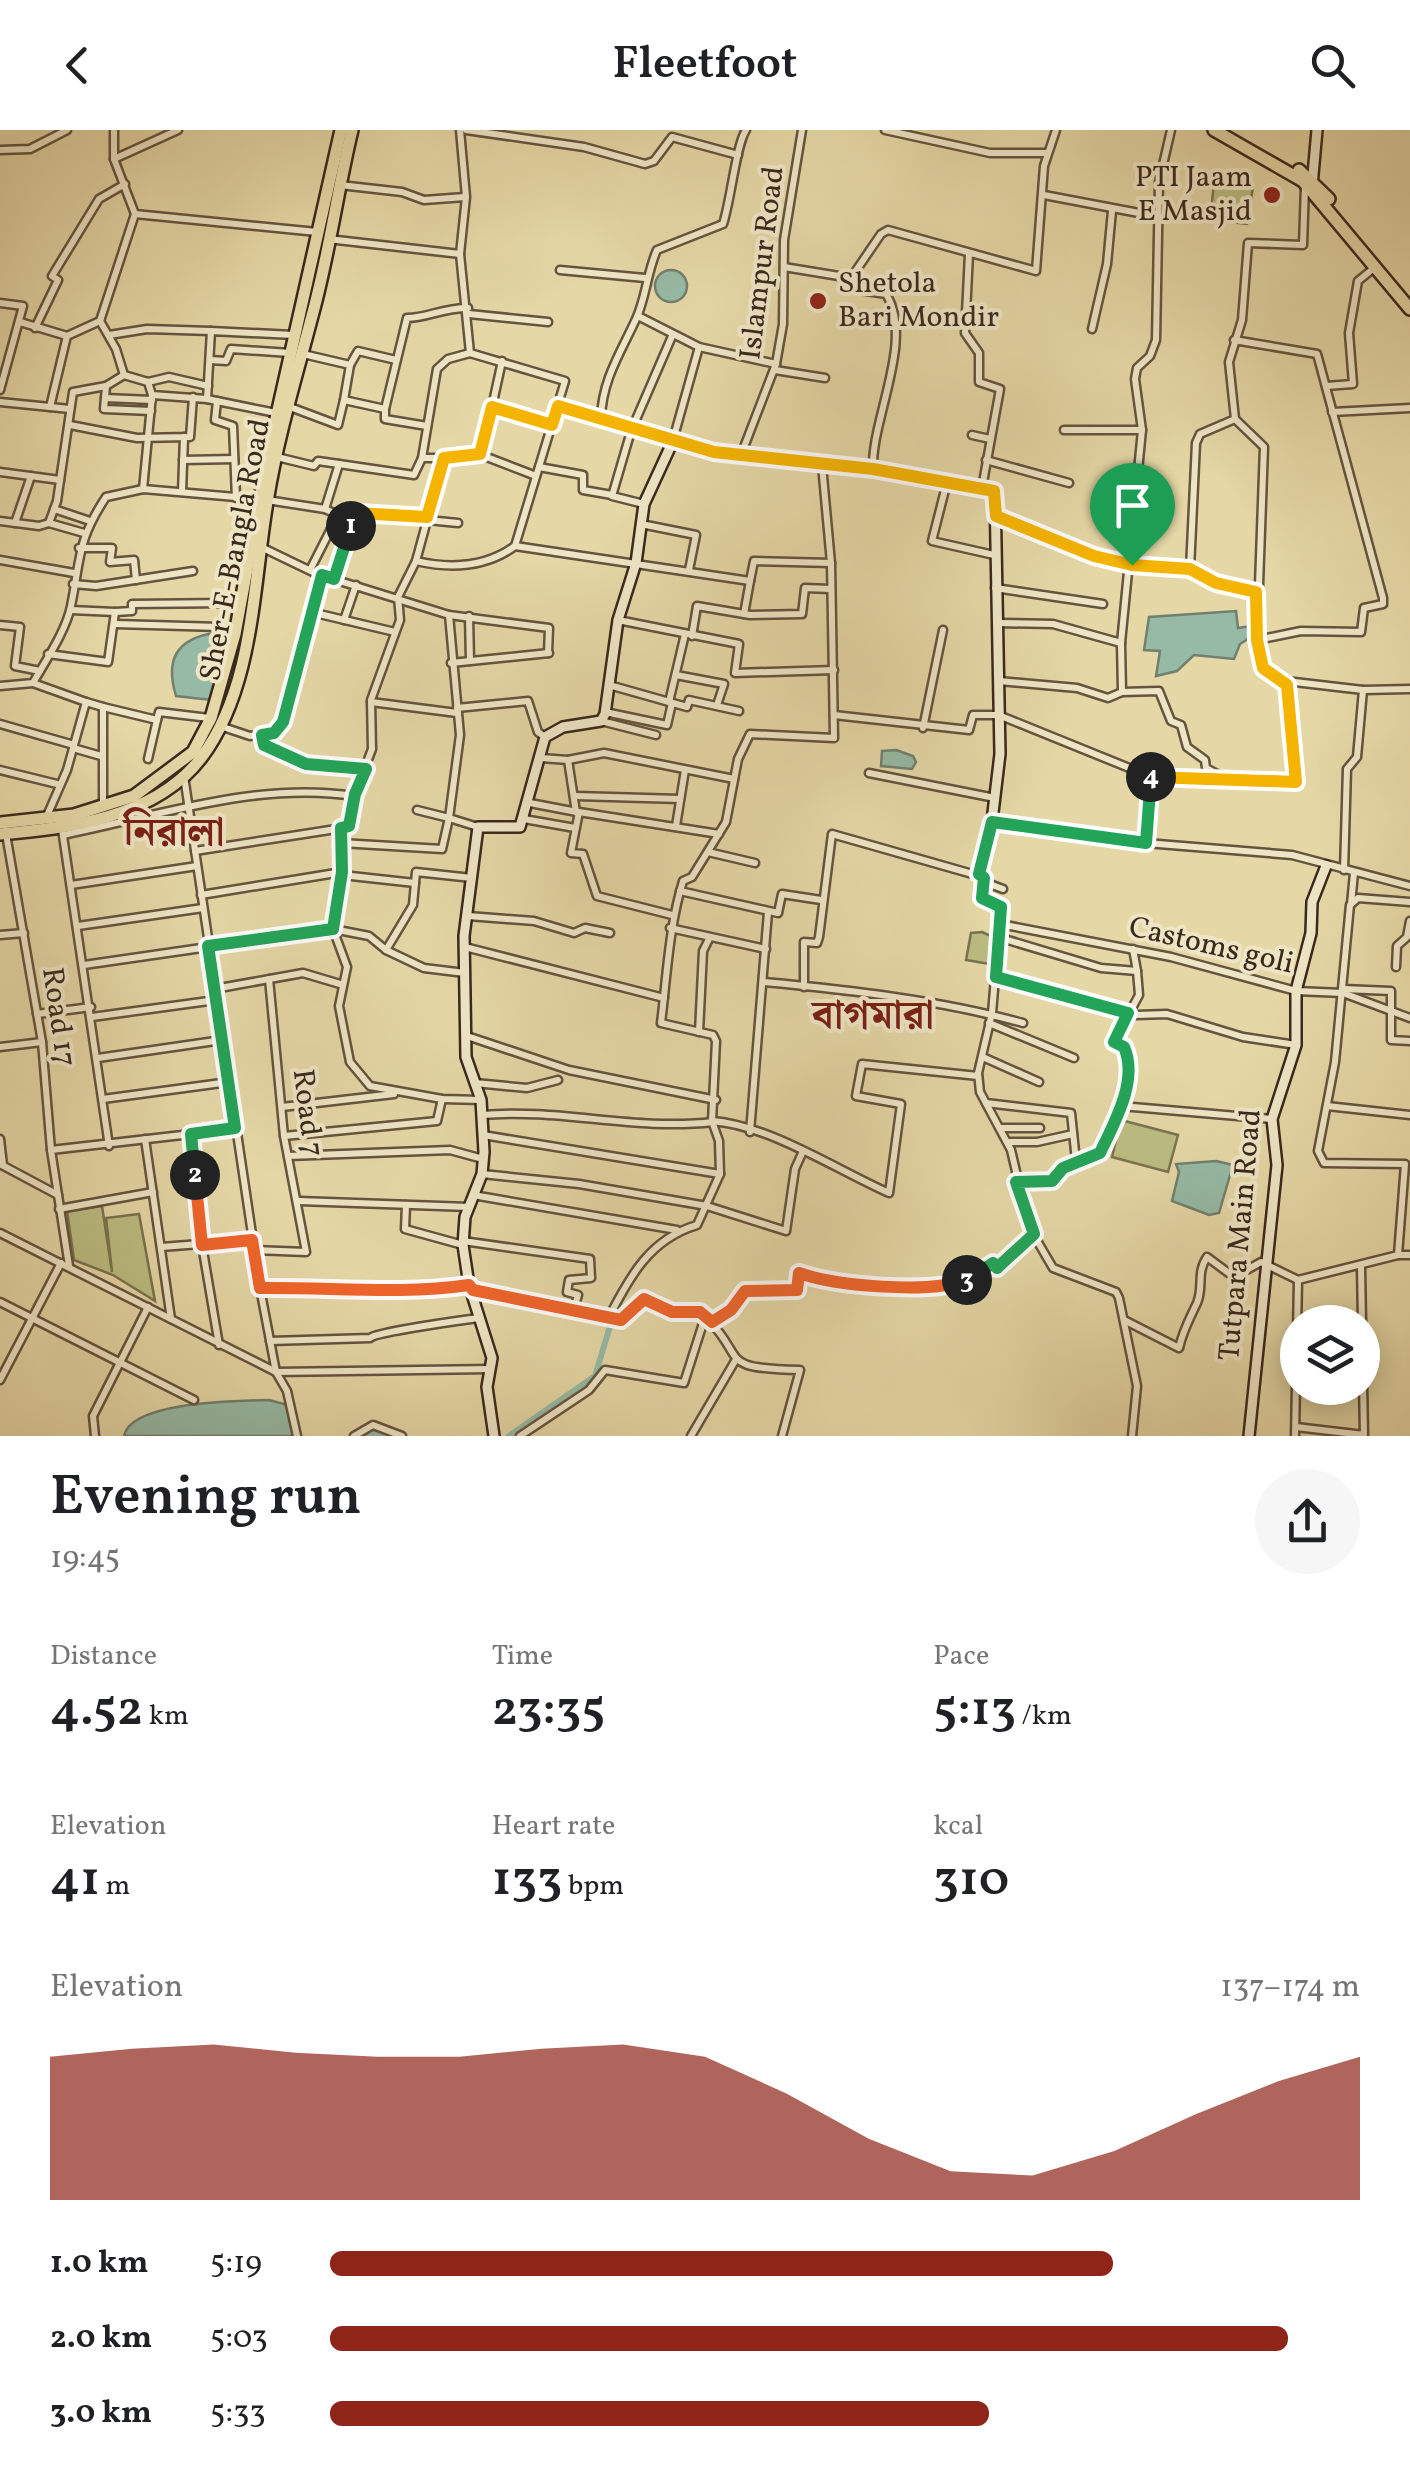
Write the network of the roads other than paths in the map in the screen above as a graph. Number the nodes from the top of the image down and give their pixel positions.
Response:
1 (66, 130) edge
2 (114, 130) edge
3 (178, 130) edge
4 (340, 130) edge
5 (352, 130) edge
6 (463, 130) edge
7 (746, 130) edge
8 (802, 130) edge
9 (885, 130) edge
10 (1056, 130) edge
11 (1171, 130) edge
12 (1214, 130) edge
13 (1225, 130) edge
14 (1317, 130) edge
15 (506, 134) edge
16 (0, 150) edge
17 (1046, 153) junction
18 (738, 155) junction
19 (114, 160) junction
20 (124, 184) junction
21 (339, 184) junction
22 (1310, 185) junction
23 (1044, 195) junction
24 (466, 197) junction
25 (1112, 211) junction
26 (134, 214) junction
27 (1160, 217) junction
28 (321, 241) junction
29 (460, 254) junction
30 (969, 254) junction
31 (784, 267) junction
32 (1374, 268) junction
33 (560, 270) dead end
34 (644, 278) junction
35 (851, 278) junction
36 (1410, 298) edge
37 (0, 303) edge
38 (1410, 309) edge
39 (468, 311) junction
40 (638, 316) junction
41 (20, 321) junction
42 (100, 321) junction
43 (548, 322) dead end
44 (35, 328) junction
45 (1092, 329) dead end
46 (211, 331) junction
47 (673, 334) junction
48 (109, 335) junction
49 (67, 336) junction
50 (295, 336) junction
51 (1234, 340) junction
52 (699, 347) junction
53 (470, 352) junction
54 (296, 354) junction
55 (210, 360) junction
56 (396, 360) junction
57 (502, 361) junction
58 (350, 365) junction
59 (776, 367) junction
60 (124, 375) junction
61 (825, 378) dead end
62 (148, 382) junction
63 (106, 386) junction
64 (208, 386) junction
65 (1326, 386) junction
66 (0, 390) edge
67 (193, 397) junction
68 (105, 398) junction
69 (152, 398) junction
70 (207, 399) junction
71 (344, 400) junction
72 (0, 402) edge
73 (218, 402) junction
74 (558, 406) junction
75 (492, 407) junction
76 (50, 408) junction
77 (385, 408) junction
78 (1410, 408) edge
79 (70, 409) junction
80 (284, 410) junction
81 (152, 411) junction
82 (1332, 412) junction
83 (601, 418) junction
84 (1236, 419) junction
85 (70, 425) junction
86 (552, 425) junction
87 (427, 426) junction
88 (1064, 430) dead end
89 (1142, 430) junction
90 (631, 431) junction
91 (149, 434) junction
92 (972, 436) dead end
93 (184, 437) junction
94 (990, 439) junction
95 (673, 441) junction
96 (480, 454) junction
97 (741, 456) junction
98 (276, 458) junction
99 (422, 458) junction
100 (444, 458) junction
101 (234, 459) junction
102 (183, 460) junction
103 (986, 460) junction
104 (338, 464) junction
105 (822, 465) junction
106 (540, 466) junction
107 (873, 469) junction
108 (0, 472) edge
109 (31, 476) junction
110 (536, 476) junction
111 (60, 480) junction
112 (947, 482) junction
113 (1069, 483) dead end
114 (982, 488) junction
115 (143, 489) junction
116 (182, 492) junction
117 (612, 495) junction
118 (236, 498) junction
119 (263, 499) junction
120 (644, 504) junction
121 (54, 508) junction
122 (325, 509) junction
123 (996, 516) junction
124 (427, 517) junction
125 (90, 521) junction
126 (0, 522) edge
127 (49, 522) junction
128 (14, 523) junction
129 (458, 523) dead end
130 (640, 524) junction
131 (332, 529) junction
132 (84, 534) junction
133 (348, 534) junction
134 (515, 546) junction
135 (79, 548) junction
136 (256, 555) junction
137 (994, 555) junction
138 (0, 560) edge
139 (416, 561) junction
140 (636, 563) junction
141 (831, 563) junction
142 (1132, 565) junction
143 (1190, 569) junction
144 (310, 570) junction
145 (689, 570) junction
146 (193, 571) dead end
147 (74, 572) junction
148 (322, 575) junction
149 (334, 579) junction
150 (136, 580) junction
151 (750, 581) junction
152 (73, 584) junction
153 (356, 585) junction
154 (994, 588) junction
155 (831, 589) junction
156 (1256, 592) junction
157 (398, 597) junction
158 (228, 603) dead end
159 (1103, 604) dead end
160 (71, 610) junction
161 (115, 612) junction
162 (311, 612) junction
163 (744, 614) junction
164 (449, 615) junction
165 (469, 616) junction
166 (344, 620) junction
167 (618, 620) junction
168 (996, 623) junction
169 (115, 624) junction
170 (0, 625) edge
171 (220, 627) dead end
172 (943, 630) dead end
173 (396, 632) junction
174 (688, 635) junction
175 (1257, 640) junction
176 (1121, 643) junction
177 (48, 654) junction
178 (470, 662) junction
179 (451, 664) junction
180 (834, 670) junction
181 (40, 671) junction
182 (676, 675) junction
183 (1000, 681) junction
184 (1286, 681) junction
185 (33, 683) junction
186 (608, 685) junction
187 (0, 686) edge
188 (1410, 688) edge
189 (1363, 690) junction
190 (1122, 692) junction
191 (86, 702) junction
192 (371, 702) junction
193 (671, 703) junction
194 (717, 705) junction
195 (102, 707) junction
196 (457, 711) junction
197 (739, 711) dead end
198 (834, 715) junction
199 (603, 716) junction
200 (1001, 716) junction
201 (156, 720) junction
202 (215, 722) junction
203 (0, 724) edge
204 (923, 728) junction
205 (262, 735) junction
206 (656, 735) dead end
207 (545, 738) junction
208 (74, 746) junction
209 (101, 756) junction
210 (148, 758) dead end
211 (542, 758) junction
212 (568, 760) junction
213 (366, 769) junction
214 (0, 770) edge
215 (685, 770) junction
216 (869, 773) dead end
217 (184, 775) junction
218 (1148, 776) junction
219 (734, 780) junction
220 (1227, 780) junction
221 (57, 784) junction
222 (145, 795) junction
223 (354, 796) junction
224 (576, 796) junction
225 (995, 798) junction
226 (680, 799) junction
227 (530, 803) junction
228 (103, 807) junction
229 (189, 807) junction
230 (416, 810) dead end
231 (577, 812) junction
232 (449, 818) junction
233 (524, 819) junction
234 (45, 820) junction
235 (992, 822) junction
236 (478, 826) junction
237 (676, 826) junction
238 (345, 827) junction
239 (576, 828) junction
240 (2, 830) edge
241 (62, 832) junction
242 (719, 834) junction
243 (341, 843) junction
244 (1146, 843) junction
245 (195, 851) junction
246 (708, 852) junction
247 (756, 863) dead end
248 (197, 866) junction
249 (1326, 866) junction
250 (1344, 870) junction
251 (1354, 873) junction
252 (342, 874) junction
253 (472, 878) junction
254 (981, 878) junction
255 (415, 883) junction
256 (71, 885) junction
257 (1410, 886) edge
258 (1002, 889) dead end
259 (680, 890) junction
260 (201, 895) junction
261 (822, 900) junction
262 (1410, 902) edge
263 (1350, 905) junction
264 (203, 908) junction
265 (768, 912) junction
266 (672, 915) junction
267 (468, 916) junction
268 (1410, 921) edge
269 (1000, 924) junction
270 (78, 926) junction
271 (670, 928) junction
272 (333, 929) junction
273 (24, 933) junction
274 (610, 933) dead end
275 (0, 935) edge
276 (998, 937) junction
277 (709, 939) junction
278 (208, 946) junction
279 (465, 947) junction
280 (766, 949) junction
281 (1133, 949) junction
282 (386, 950) junction
283 (84, 966) junction
284 (1396, 967) dead end
285 (1137, 971) junction
286 (465, 973) junction
287 (996, 977) junction
288 (269, 980) junction
289 (764, 982) junction
290 (340, 984) junction
291 (804, 987) junction
292 (214, 988) junction
293 (1296, 991) junction
294 (1343, 991) junction
295 (664, 998) junction
296 (216, 1000) junction
297 (91, 1007) junction
298 (1392, 1010) junction
299 (992, 1013) junction
300 (1128, 1013) junction
301 (37, 1014) junction
302 (92, 1017) junction
303 (1410, 1018) edge
304 (989, 1023) junction
305 (1023, 1023) dead end
306 (699, 1032) junction
307 (466, 1035) junction
308 (222, 1040) junction
309 (1410, 1040) edge
310 (42, 1042) junction
311 (1296, 1044) junction
312 (0, 1047) edge
313 (98, 1058) junction
314 (984, 1058) junction
315 (1074, 1058) dead end
316 (978, 1076) junction
317 (558, 1080) dead end
318 (229, 1082) junction
319 (1039, 1082) dead end
320 (475, 1083) junction
321 (401, 1092) junction
322 (442, 1098) junction
323 (103, 1099) junction
324 (481, 1100) junction
325 (716, 1100) junction
326 (984, 1103) junction
327 (1121, 1106) junction
328 (1326, 1106) junction
329 (282, 1107) junction
330 (482, 1115) junction
331 (1410, 1116) edge
332 (1272, 1120) junction
333 (712, 1122) junction
334 (235, 1128) junction
335 (998, 1128) junction
336 (1040, 1128) dead end
337 (750, 1132) junction
338 (191, 1134) junction
339 (483, 1134) junction
340 (1073, 1134) junction
341 (284, 1136) junction
342 (0, 1138) edge
343 (145, 1139) junction
344 (1007, 1142) junction
345 (109, 1146) junction
346 (51, 1150) junction
347 (803, 1151) junction
348 (288, 1156) junction
349 (483, 1159) junction
350 (1076, 1160) junction
351 (2, 1164) edge
352 (482, 1174) junction
353 (720, 1174) junction
354 (1016, 1182) junction
355 (153, 1192) junction
356 (58, 1195) junction
357 (474, 1195) junction
358 (298, 1202) junction
359 (406, 1205) junction
360 (469, 1206) junction
361 (707, 1206) junction
362 (59, 1210) junction
363 (678, 1230) junction
364 (0, 1233) edge
365 (1034, 1234) junction
366 (252, 1240) junction
367 (463, 1243) junction
368 (202, 1245) junction
369 (161, 1248) junction
370 (254, 1250) junction
371 (1398, 1255) junction
372 (1410, 1255) edge
373 (1263, 1262) junction
374 (65, 1264) junction
375 (1362, 1268) junction
376 (1298, 1280) junction
377 (469, 1285) junction
378 (260, 1288) junction
379 (0, 1302) edge
380 (1362, 1305) edge
381 (148, 1306) junction
382 (574, 1309) junction
383 (609, 1317) junction
384 (480, 1318) junction
385 (33, 1319) junction
386 (170, 1320) junction
387 (709, 1320) junction
388 (1124, 1320) junction
389 (270, 1340) junction
390 (219, 1345) junction
391 (735, 1361) junction
392 (118, 1362) junction
393 (492, 1368) junction
394 (276, 1372) junction
395 (0, 1380) edge
396 (194, 1400) dead end
397 (1363, 1405) edge
398 (1296, 1432) edge
399 (492, 1434) edge
400 (1364, 1435) edge
401 (95, 1436) edge
402 (297, 1436) edge
403 (354, 1436) edge
404 (402, 1436) edge
405 (520, 1436) edge
406 (691, 1436) edge
407 (782, 1436) edge
408 (1132, 1436) edge
409 (1249, 1436) edge

1 - 16 street
2 - 19 street
3 - 19 street
4 - 28 highway, Sher-E-Bangla Road
5 - 21 highway, Sher-E-Bangla Road
6 - 15 street
6 - 24 street
7 - 18 street
8 - 31 street, Islampur Road
9 - 17 street
10 - 17 street
11 - 27 street
12 - 22 highway
13 - 22 highway
14 - 22 street
15 - 18 street
17 - 23 street
18 - 34 street
19 - 20 street
20 - 26 street
20 - 44 street
21 - 24 street
21 - 28 highway, Sher-E-Bangla Road
22 - 32 highway
22 - 36 highway
22 - 51 street
23 - 25 street
23 - 30 street
24 - 29 street
25 - 27 street
25 - 45 street
26 - 28 street
26 - 42 street
27 - 89 street
28 - 29 street
28 - 50 highway, Sher-E-Bangla Road
28 - 54 highway, Sher-E-Bangla Road
29 - 39 street
30 - 35 street
30 - 94 street
31 - 35 street
31 - 59 street, Islampur Road
32 - 38 highway
32 - 65 street
33 - 34 street
34 - 40 street
35 - 107 street
37 - 41 street
39 - 43 street
39 - 53 street
39 - 56 street
40 - 47 street
40 - 83 street
41 - 44 street
41 - 66 street
42 - 48 street
42 - 49 street
44 - 49 street
46 - 48 street
46 - 50 street
46 - 55 street
47 - 52 street
47 - 90 street
48 - 60 street
49 - 76 street
50 - 54 highway, Sher-E-Bangla Road
51 - 65 street
51 - 84 street
52 - 59 street
52 - 95 street
53 - 57 street
53 - 87 street
54 - 55 street
54 - 58 street
54 - 80 highway, Sher-E-Bangla Road
55 - 64 street
56 - 58 street
56 - 77 street
57 - 74 street
57 - 75 street
58 - 71 street
59 - 61 street
59 - 97 street, Islampur Road
60 - 62 street
60 - 63 street
62 - 64 street
62 - 69 street
63 - 68 street
63 - 79 street
64 - 70 street
65 - 82 street
67 - 69 street
67 - 70 street
67 - 93 street
68 - 69 street
68 - 81 street
69 - 81 street
70 - 73 street
71 - 77 street
71 - 80 street
72 - 76 street
73 - 80 street
73 - 101 street
74 - 83 street
74 - 86 street
75 - 86 street
75 - 96 street
76 - 79 street
77 - 87 street
78 - 82 street
79 - 85 street
80 - 98 highway, Sher-E-Bangla Road
80 - 119 highway, Sher-E-Bangla Road
81 - 91 street
82 - 175 street
83 - 90 street
84 - 143 street
84 - 156 street
85 - 91 street
85 - 111 street
86 - 106 street
87 - 99 street
88 - 89 street
89 - 142 street
90 - 95 street
90 - 117 street
91 - 93 street
91 - 115 street
92 - 94 street
93 - 102 street
94 - 103 street
95 - 97 street
95 - 120 street
96 - 100 street
96 - 110 street
97 - 105 street
98 - 104 street
98 - 119 highway, Sher-E-Bangla Road
99 - 100 street
99 - 104 street
100 - 124 street
101 - 102 street
101 - 118 street
102 - 116 street
103 - 113 street
103 - 114 street
104 - 122 street
105 - 107 street
105 - 141 street
106 - 110 street
106 - 117 street
107 - 112 street
108 - 109 street
109 - 111 street
109 - 128 street
110 - 134 street
111 - 121 street
112 - 114 street
112 - 137 street
114 - 123 street
115 - 116 street
115 - 125 street
116 - 118 street
117 - 120 street
118 - 119 street
119 - 122 street
119 - 136 highway, Sher-E-Bangla Road
120 - 130 street
121 - 125 street
121 - 127 street
122 - 131 street
123 - 137 street
123 - 142 street
124 - 129 street
124 - 133 street
124 - 139 street
125 - 132 street
126 - 128 street
127 - 128 street
127 - 132 street
130 - 140 street
130 - 145 street
131 - 133 street
131 - 144 street
132 - 135 street
133 - 149 street
134 - 139 street
134 - 140 street
135 - 147 street
135 - 150 street
136 - 144 street
136 - 202 highway, Sher-E-Bangla Road
137 - 154 street
138 - 147 street
139 - 157 street
140 - 145 street
140 - 167 street
141 - 151 street
141 - 155 street
142 - 143 street
142 - 176 street
143 - 156 street
144 - 148 street
145 - 151 street
146 - 150 street
147 - 152 street
148 - 149 street
148 - 162 street
149 - 153 street
150 - 152 street
151 - 163 street
152 - 160 street
153 - 157 street
153 - 166 street
154 - 159 street
154 - 168 street
155 - 163 street
155 - 180 street
156 - 175 street
157 - 164 street
157 - 173 street
158 - 161 street
160 - 161 street
160 - 177 street
161 - 169 street
162 - 166 street
162 - 205 street
163 - 174 street
164 - 165 street
164 - 179 street
165 - 178 street
165 - 178 street
166 - 173 street
167 - 174 street
167 - 186 street
168 - 176 street
168 - 183 street
169 - 171 street
169 - 177 street
170 - 181 street
172 - 204 street
173 - 192 street
174 - 180 street
174 - 182 street
175 - 184 street
176 - 190 street
177 - 181 street
178 - 179 street
179 - 196 street
180 - 198 street
181 - 185 street
182 - 193 street
182 - 194 street
183 - 190 street
183 - 200 street
184 - 189 street
184 - 220 street
185 - 187 street
185 - 191 street
186 - 193 street
186 - 199 street
188 - 189 street
189 - 250 street
190 - 220 street
191 - 195 street
191 - 208 street
192 - 196 street
192 - 213 street
193 - 194 street
193 - 199 street
194 - 197 street
195 - 201 street
195 - 209 street
196 - 207 street
196 - 232 street
198 - 204 street
198 - 219 street
199 - 206 street
199 - 207 street
200 - 204 street
200 - 218 street
200 - 225 street
201 - 202 street
201 - 210 street
202 - 205 street
202 - 217 highway, Sher-E-Bangla Road
202 - 222 highway, Sher-E-Bangla Road
203 - 208 street
205 - 213 street
207 - 211 street
208 - 209 street
208 - 221 street
209 - 228 street
211 - 212 street
211 - 227 street
212 - 215 street
212 - 224 street
213 - 223 street
214 - 221 street
215 - 219 street
215 - 226 street
216 - 225 street
217 - 222 highway, Sher-E-Bangla Road
217 - 229 street
218 - 220 street
218 - 244 street
219 - 242 street
221 - 234 street
222 - 228 highway, Sher-E-Bangla Road
222 - 241 highway, Sher-E-Bangla Road
223 - 229 street
223 - 238 street
224 - 226 street
224 - 231 street
225 - 235 street
226 - 237 street
227 - 231 street
227 - 233 street
228 - 234 highway, Sher-E-Bangla Road
229 - 241 street
229 - 245 street
230 - 232 street
231 - 237 street
231 - 239 street
232 - 236 street
232 - 243 street
233 - 236 street
233 - 239 street
234 - 240 highway, Sher-E-Bangla Road
235 - 244 street
235 - 254 street
236 - 253 street
237 - 242 street
238 - 243 street
238 - 245 street
239 - 266 street
240 - 241 highway, Sher-E-Bangla Road
240 - 273 street, Road 17
241 - 256 street
242 - 246 street
243 - 252 street
244 - 249 street
245 - 248 street
246 - 247 street
246 - 259 street
248 - 256 street
248 - 260 street
249 - 250 street
249 - 293 street, Tutpara Main Road
250 - 251 street
251 - 257 street
251 - 263 street
252 - 255 street
252 - 260 street
252 - 272 street
253 - 255 street
253 - 267 street
254 - 258 street
254 - 261 street
254 - 269 street
255 - 282 street
256 - 270 street
259 - 265 street
259 - 266 street
260 - 264 street
261 - 265 street
261 - 291 street
262 - 263 street
263 - 294 street
264 - 270 street
264 - 278 street
265 - 280 street
266 - 271 street
267 - 274 street
267 - 279 street
268 - 284 street
269 - 276 street
269 - 281 street, Castoms goli
270 - 283 street
271 - 277 street
271 - 295 street
272 - 278 street
272 - 282 street
272 - 290 street
273 - 275 street
273 - 301 street, Road 17
276 - 285 street
276 - 287 street
277 - 280 street
277 - 306 street
278 - 283 street
278 - 292 street
279 - 286 street
279 - 295 street
280 - 289 street
281 - 285 street
281 - 293 street, Castoms goli
282 - 286 street
283 - 297 street
285 - 300 street
286 - 307 street
287 - 299 street
287 - 300 street
288 - 290 street
288 - 292 street
288 - 329 street, Road 7
289 - 291 street
289 - 337 street
290 - 321 street
291 - 299 street
292 - 296 street
293 - 294 street, Castoms goli
293 - 311 street, Tutpara Main Road
294 - 298 street, Castoms goli
294 - 298 street
294 - 328 street
295 - 306 street
296 - 302 street
296 - 308 street
297 - 301 street
297 - 302 street
298 - 303 street, Castoms goli
298 - 309 street
299 - 304 street
299 - 305 street
300 - 311 street
300 - 327 street
301 - 310 street, Road 17
302 - 313 street
304 - 314 street
304 - 315 street
306 - 325 street
307 - 320 street
307 - 325 street
308 - 313 street
308 - 318 street
310 - 312 street
310 - 346 street, Road 17
311 - 332 street, Tutpara Main Road
313 - 323 street
314 - 316 street
314 - 319 street
316 - 326 street
316 - 347 street
317 - 320 street
318 - 323 street
318 - 334 street
320 - 324 street
321 - 322 street
321 - 329 street
322 - 324 street
322 - 341 street
323 - 345 street
324 - 330 street
325 - 333 street
326 - 335 street
326 - 340 street
327 - 332 street
327 - 350 street
328 - 331 street
328 - 371 street
329 - 341 street, Road 7
330 - 333 street
330 - 339 street
332 - 373 street, Tutpara Main Road
333 - 337 street
333 - 353 street
334 - 338 street
334 - 366 street
335 - 336 street
335 - 344 street
337 - 347 street
338 - 343 street
338 - 368 street
339 - 349 street
339 - 353 street
340 - 344 street
340 - 350 street
341 - 348 street, Road 7
342 - 351 street
343 - 345 street
343 - 355 street
344 - 354 street
345 - 346 street
346 - 356 street, Road 17
347 - 361 street
348 - 349 street
348 - 358 street, Road 7
349 - 352 street
350 - 354 street
351 - 356 street
352 - 357 street
352 - 361 street
353 - 361 street
354 - 365 street
355 - 362 street
355 - 369 street
356 - 362 street, Road 17
357 - 360 street
357 - 363 street
358 - 359 street
358 - 370 street, Road 7
359 - 360 street
359 - 367 street
360 - 367 street
361 - 363 street
362 - 374 street, Road 17
363 - 383 street
364 - 374 street
365 - 387 street
365 - 388 street
366 - 368 street
366 - 370 street
367 - 377 street
367 - 382 street
368 - 369 street
368 - 390 street
369 - 386 street
370 - 378 street
371 - 372 street
371 - 375 street
373 - 376 street
373 - 388 street
373 - 409 street, Tutpara Main Road
374 - 381 street
374 - 385 street
375 - 376 street
375 - 380 street
376 - 398 street
377 - 378 street
377 - 382 street
377 - 384 street
378 - 389 street
379 - 385 street
381 - 386 street
381 - 392 street
382 - 383 street
383 - 387 street
384 - 389 street
384 - 393 street
385 - 392 street
385 - 395 street
386 - 390 street
387 - 391 street
387 - 405 street
388 - 408 street
389 - 394 street
390 - 394 street
391 - 406 street
391 - 407 street
392 - 396 street
392 - 401 street
393 - 394 street
393 - 399 street
394 - 402 street
397 - 400 street
398 - 400 street
403 - 404 street

